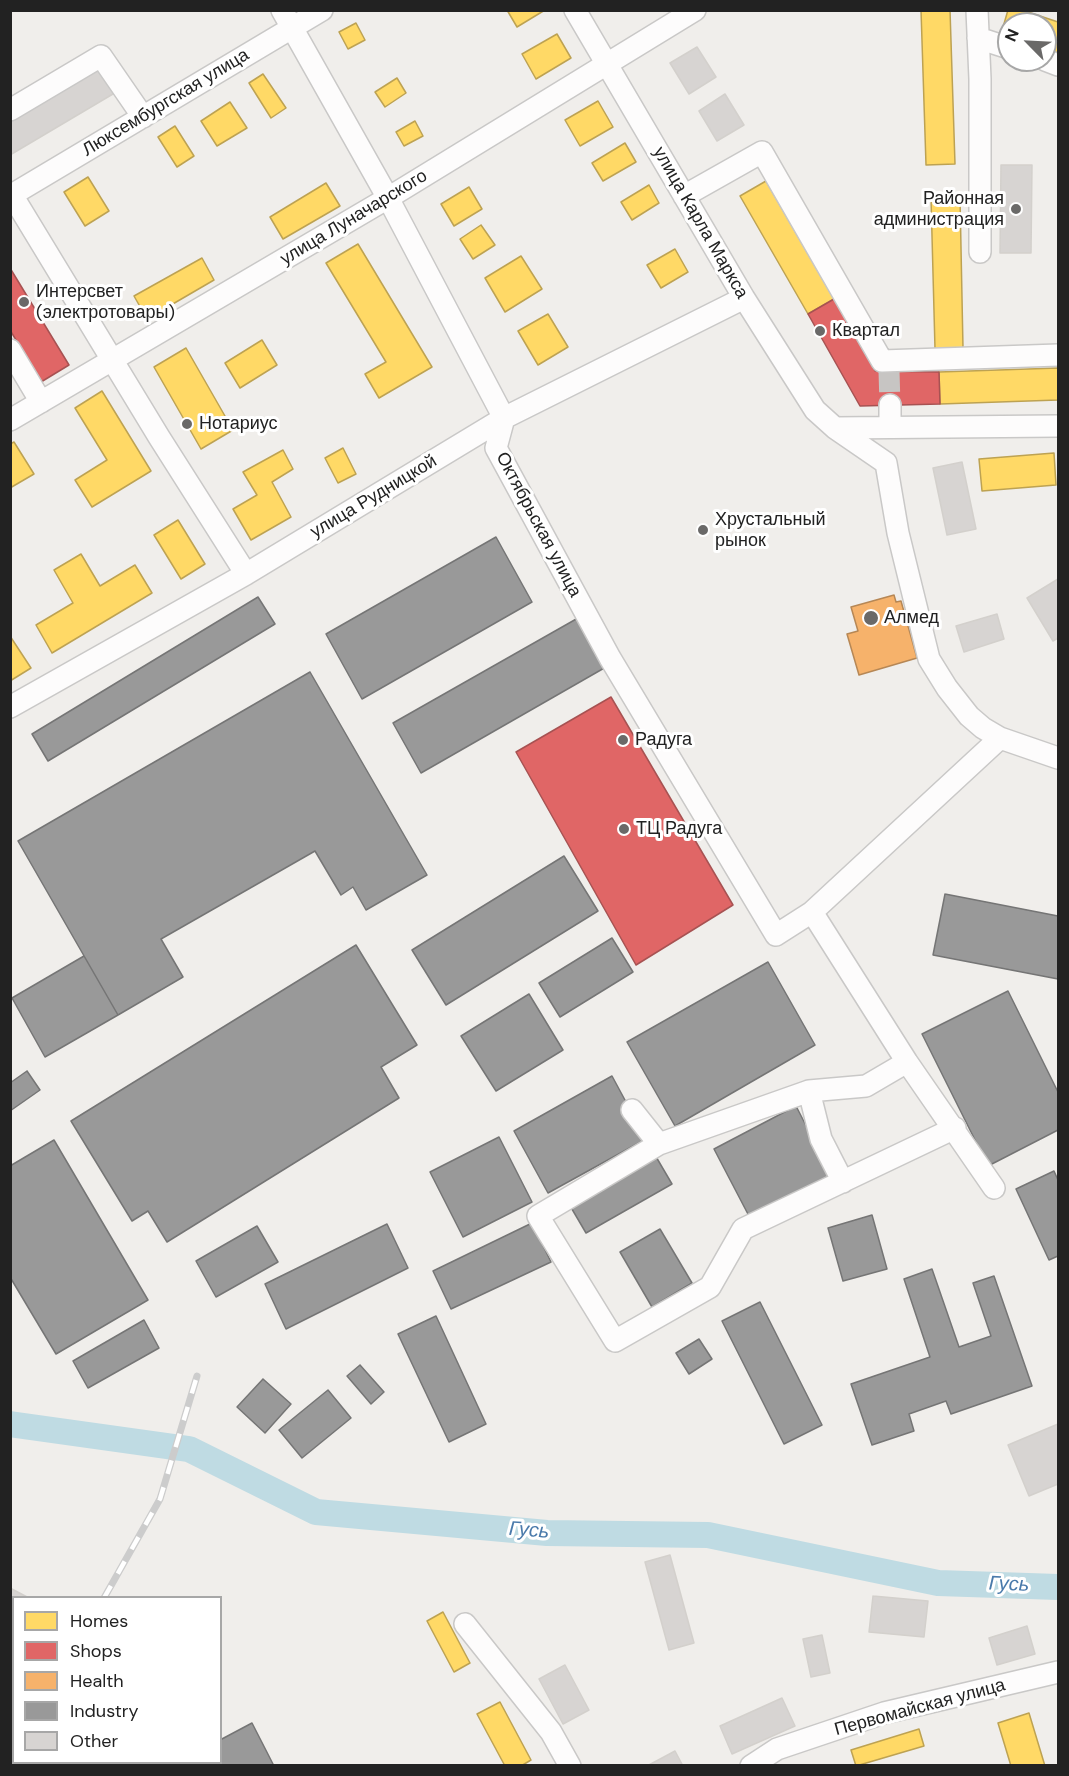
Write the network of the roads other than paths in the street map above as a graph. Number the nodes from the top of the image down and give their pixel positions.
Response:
1 (322, 10) edge
2 (575, 10) edge
3 (695, 10) edge
4 (977, 10) edge
5 (287, 20) edge
6 (978, 38) junction
7 (997, 44) edge
8 (606, 64) junction
9 (10, 110) edge
10 (143, 117) junction
11 (11, 196) edge
12 (684, 196) junction
13 (388, 198) junction
14 (980, 252) dead end
15 (744, 298) junction
16 (10, 350) edge
17 (1059, 355) edge
18 (113, 361) junction
19 (41, 402) junction
20 (890, 405) tunnel mouth
21 (504, 418) junction
22 (10, 420) edge
23 (1059, 426) edge
24 (836, 428) junction
25 (890, 428) junction
26 (246, 574) junction
27 (10, 707) edge
28 (1000, 738) junction
29 (1059, 758) edge
30 (812, 912) junction
31 (907, 1062) junction
32 (809, 1091) junction
33 (632, 1110) dead end
34 (954, 1128) junction
35 (659, 1144) junction
36 (843, 1182) junction
37 (994, 1188) dead end
38 (465, 1624) dead end
39 (1059, 1672) edge
40 (570, 1766) edge
41 (751, 1766) edge

1 - 5 street, Люксембургская улица
2 - 8 street, улица Карла Маркса
3 - 8 street, улица Луначарского
4 - 6 street
5 - 10 street, Люксембургская улица
5 - 13 street
6 - 7 street
6 - 14 street
8 - 12 street, улица Карла Маркса
8 - 13 street, улица Луначарского
9 - 10 street
10 - 11 street, Люксембургская улица
11 - 18 street
12 - 15 street, улица Карла Маркса
12 - 17 street
13 - 18 street, улица Луначарского
13 - 21 street
15 - 21 street, улица Рудницкой
15 - 24 street, улица Карла Маркса
16 - 19 street
18 - 19 street, улица Луначарского
18 - 26 street
19 - 22 street, улица Луначарского
20 - 25 street
21 - 26 street, улица Рудницкой
21 - 30 street, Октябрьская улица
23 - 25 street
24 - 25 street
24 - 28 street, улица Карла Маркса
26 - 27 street, улица Рудницкой
28 - 29 street, улица Карла Маркса
28 - 30 street
30 - 31 street
31 - 32 street
31 - 34 street
32 - 35 street
32 - 36 street
33 - 35 street
34 - 36 street
34 - 37 street
35 - 36 street
38 - 40 street
39 - 41 street, Первомайская улица

